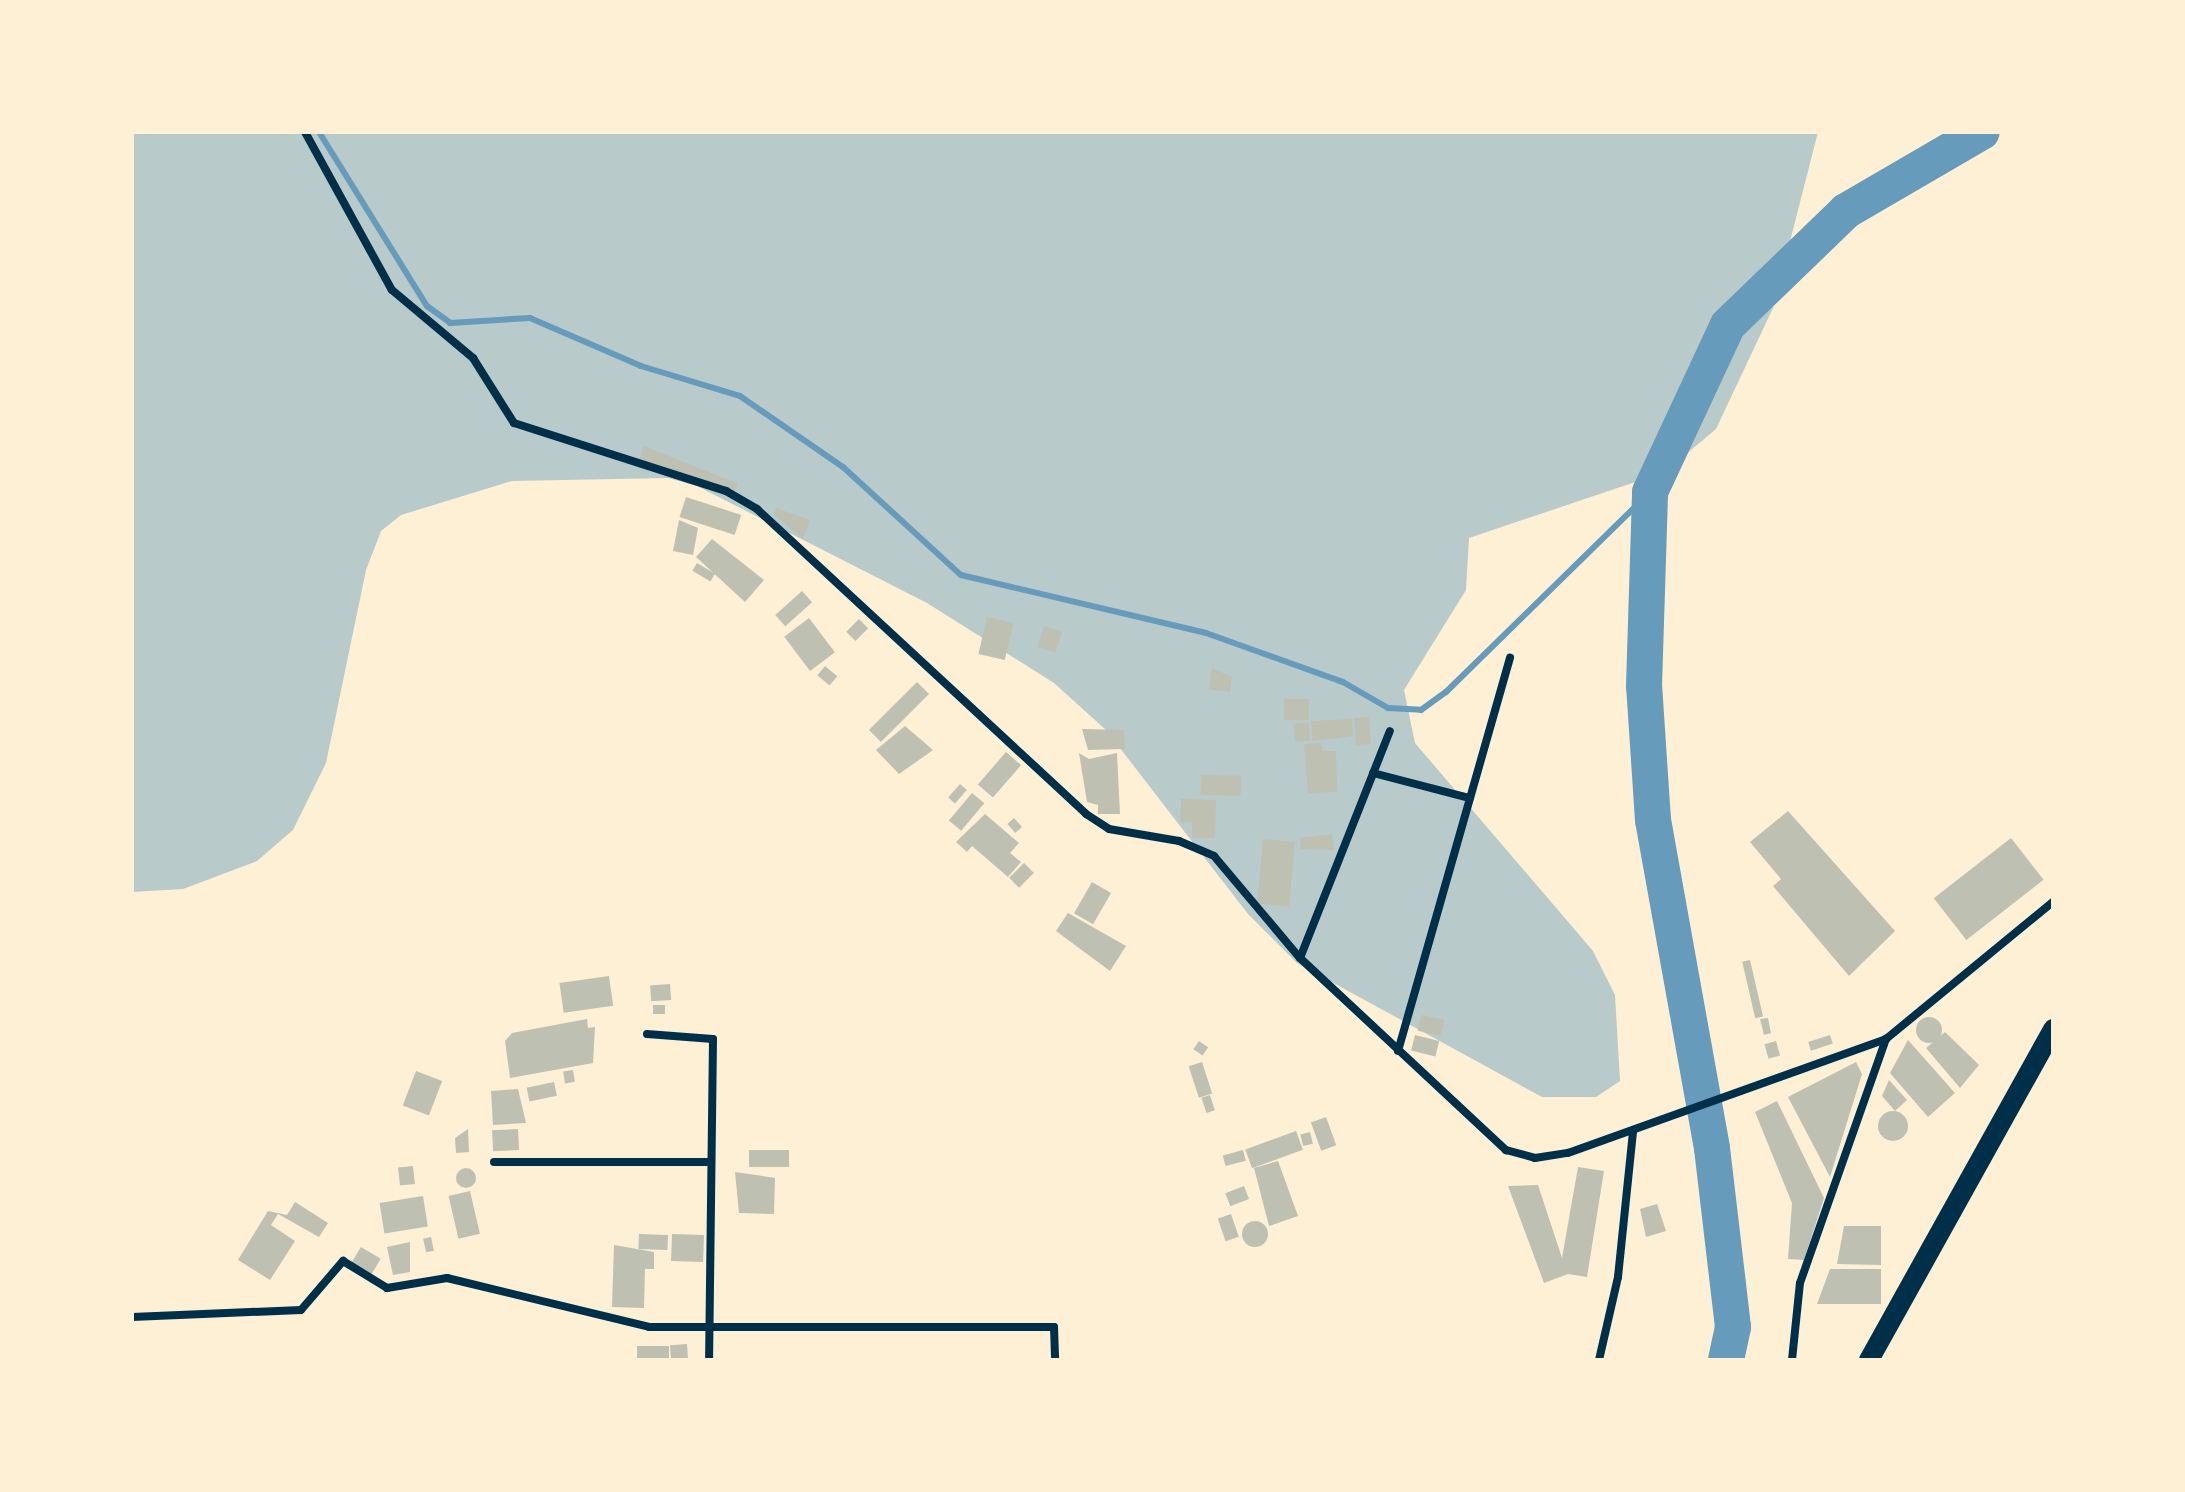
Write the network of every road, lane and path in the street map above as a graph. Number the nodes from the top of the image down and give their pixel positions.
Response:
1 (305, 132) edge
2 (1510, 658) dead end
3 (1390, 731) dead end
4 (1373, 773) junction
5 (1470, 798) junction
6 (2053, 902) edge
7 (1300, 958) junction
8 (2053, 1029) edge
9 (647, 1034) dead end
10 (1886, 1039) junction
11 (1398, 1051) junction
12 (1633, 1131) junction
13 (494, 1162) dead end
14 (711, 1162) junction
15 (132, 1317) edge
16 (710, 1325) junction
17 (709, 1360) edge
18 (1055, 1360) edge
19 (1599, 1360) edge
20 (1792, 1360) edge
21 (1869, 1360) edge

1 - 7 street
2 - 5 street
3 - 4 street
4 - 5 street
4 - 7 street
5 - 11 street
6 - 10 street
7 - 11 street
8 - 21 highway
9 - 14 street
10 - 12 street
10 - 20 street
11 - 12 street
12 - 19 street
13 - 14 street
14 - 16 street
15 - 16 street
16 - 17 street
16 - 18 street

